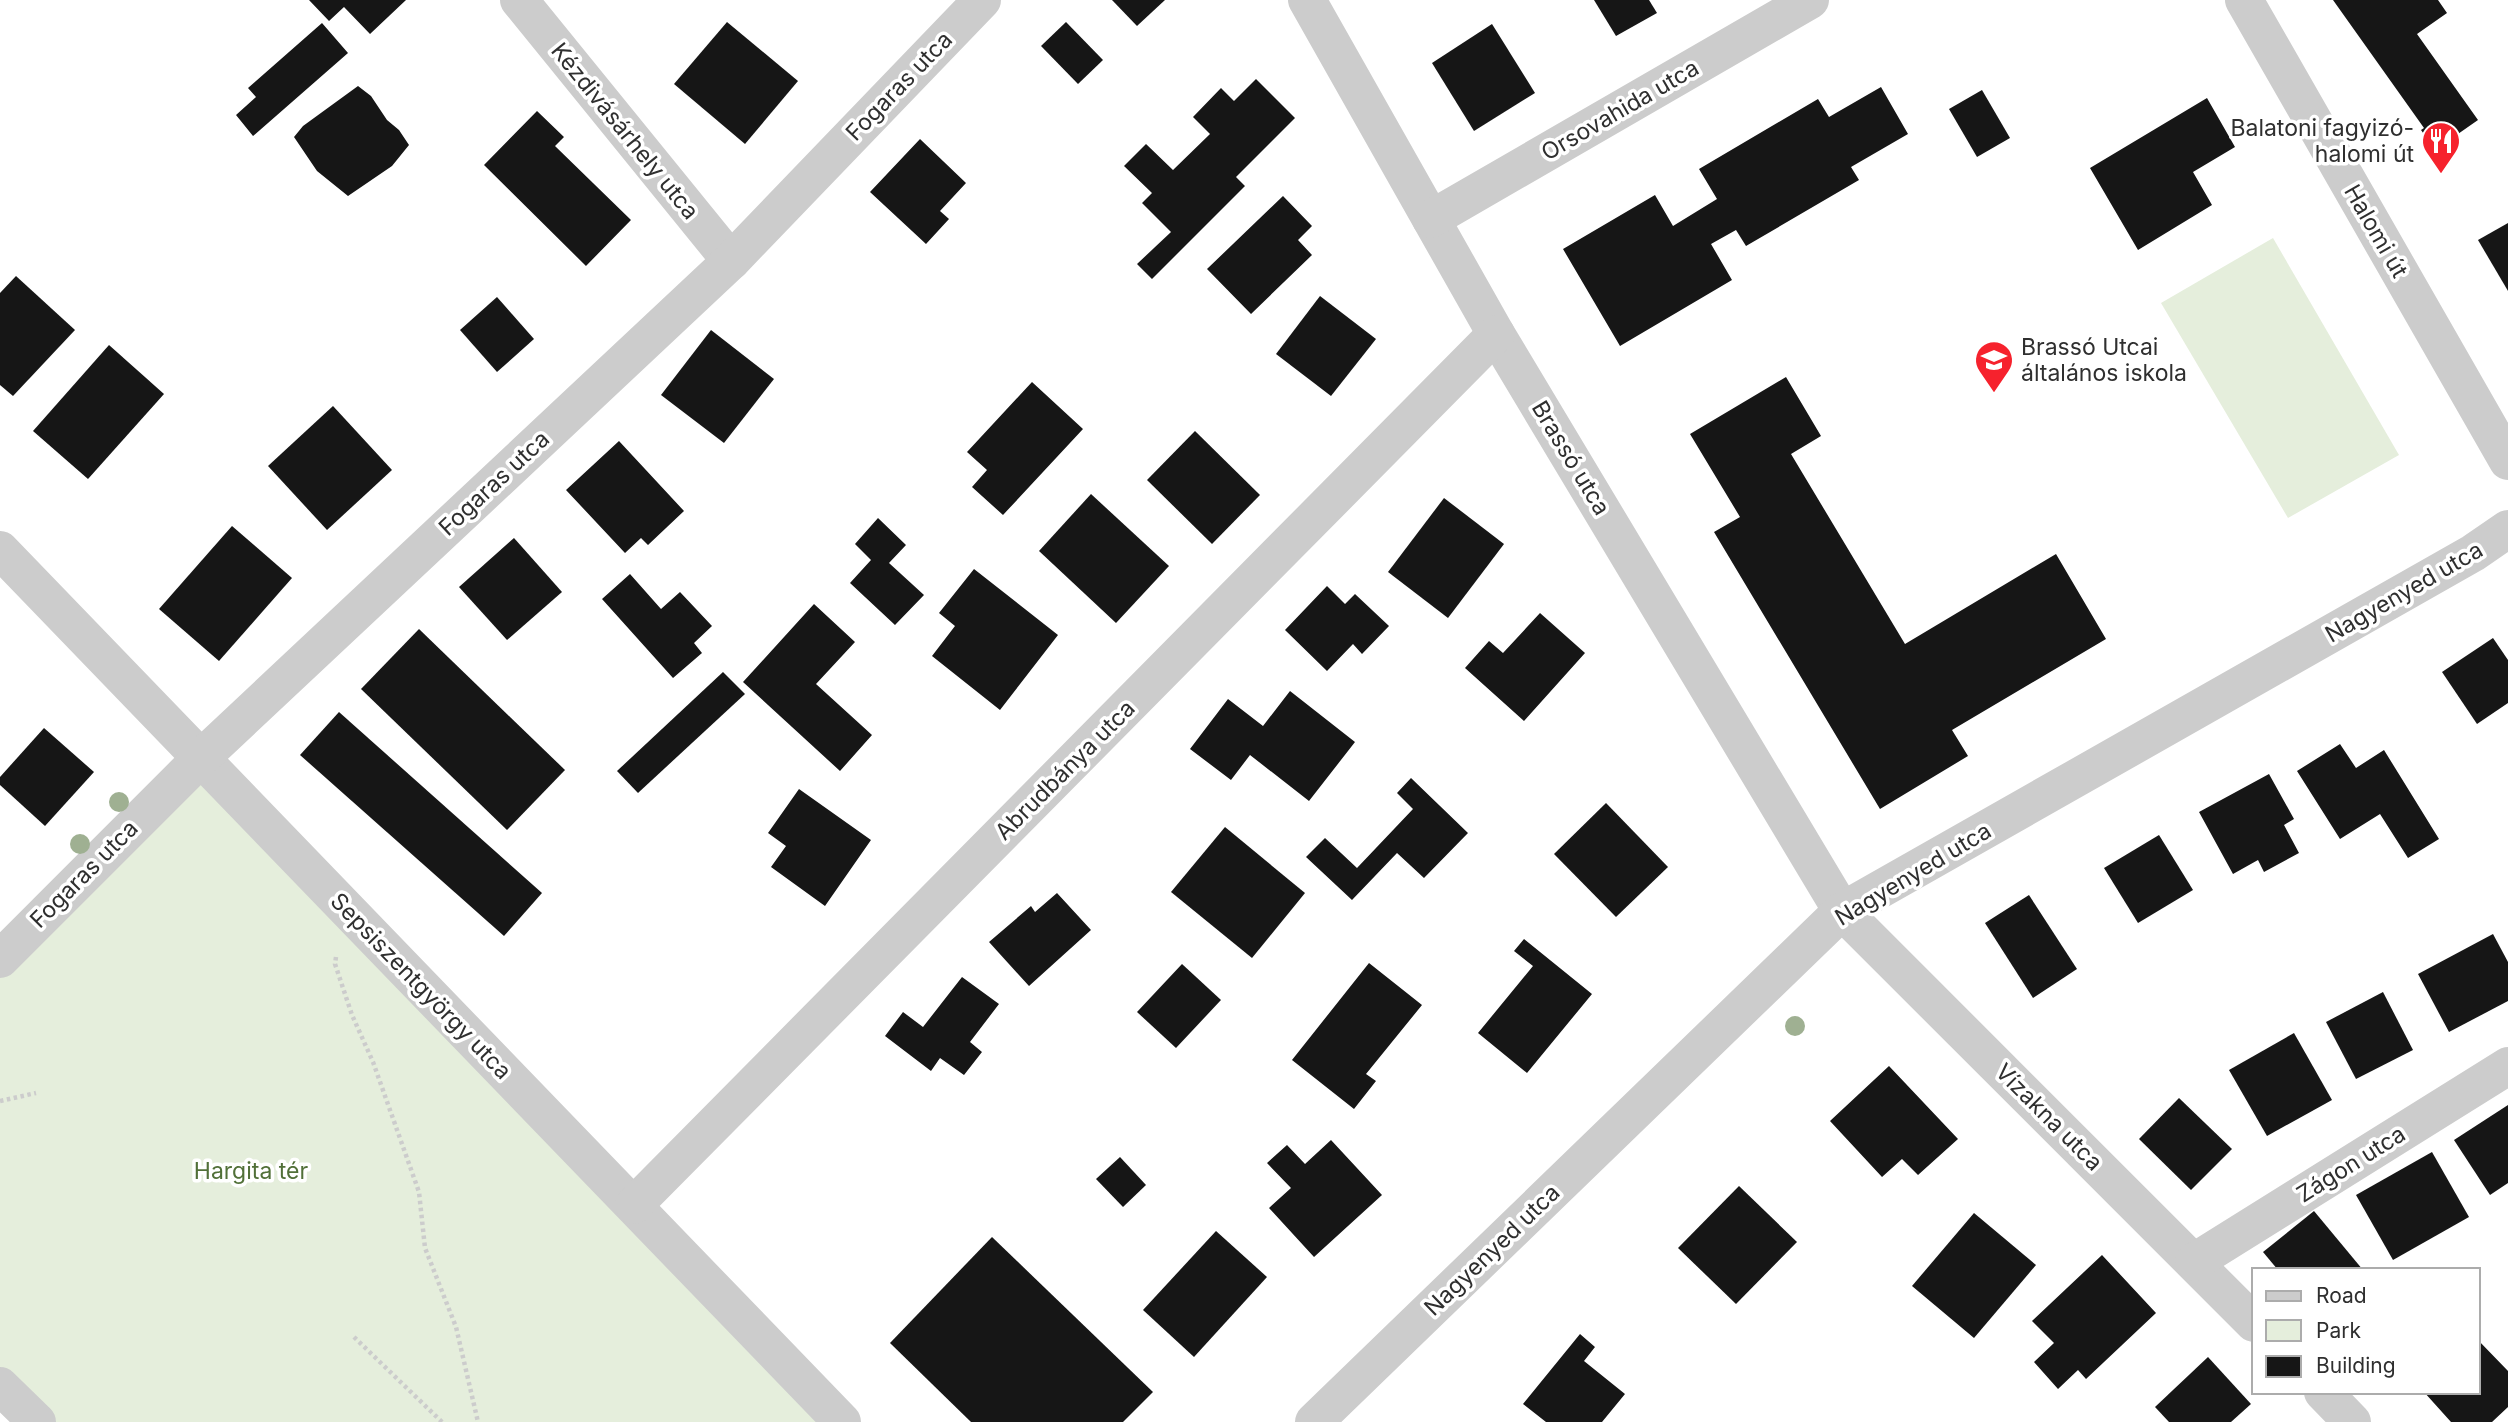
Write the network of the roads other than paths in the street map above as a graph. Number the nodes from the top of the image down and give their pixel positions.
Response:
1 (519, 0) edge
2 (982, 0) edge
3 (1307, 0) edge
4 (1810, 0) edge
5 (2244, 0) edge
6 (1431, 219) junction
7 (731, 261) junction
8 (1496, 334) junction
9 (2508, 461) edge
10 (2508, 529) edge
11 (0, 550) edge
12 (201, 758) junction
13 (1842, 911) junction
14 (0, 959) edge
15 (2508, 1066) edge
16 (634, 1205) junction
17 (2194, 1262) junction
18 (2252, 1321) edge
19 (0, 1386) edge
20 (2325, 1394) edge
21 (37, 1422) edge
22 (842, 1422) edge
23 (1314, 1422) edge
24 (2352, 1422) edge

1 - 7 street, Kézdivásárhely utca
2 - 7 street, Fogaras utca
3 - 6 street, Brassó utca
4 - 6 street, Orsovahida utca
5 - 9 street, Halomi út
6 - 8 street, Brassó utca
7 - 12 street, Fogaras utca
8 - 13 street, Brassó utca
8 - 16 street, Abrudbánya utca
10 - 13 street, Nagyenyed utca
11 - 12 street, Sepsiszentgyörgy utca
12 - 14 street, Fogaras utca
12 - 16 street, Sepsiszentgyörgy utca
13 - 17 street, Vízakna utca
13 - 23 street, Nagyenyed utca
15 - 17 street, Zágon utca
16 - 22 street, Sepsiszentgyörgy utca
17 - 18 street, Vízakna utca
19 - 21 street
20 - 24 street

